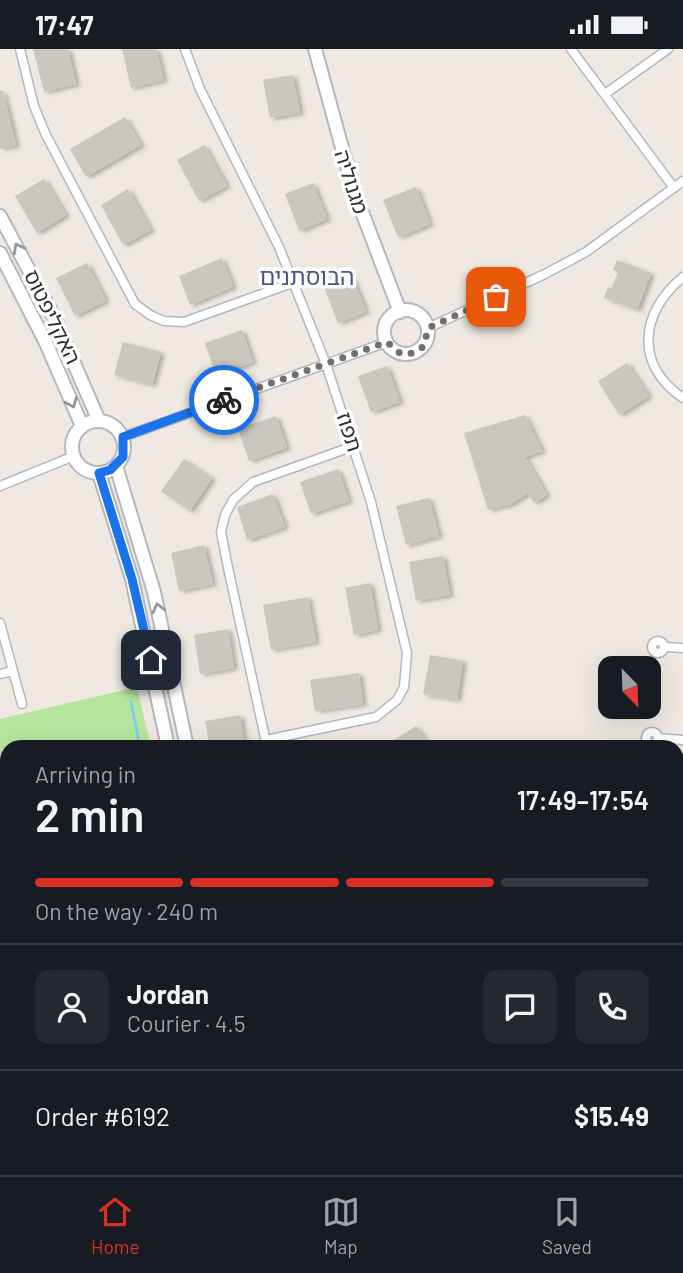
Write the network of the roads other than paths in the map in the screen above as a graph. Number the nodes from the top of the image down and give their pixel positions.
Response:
1 (20, 49) edge
2 (185, 49) edge
3 (315, 49) edge
4 (571, 49) edge
5 (668, 49) edge
6 (605, 95) junction
7 (683, 181) edge
8 (674, 188) junction
9 (0, 216) edge
10 (0, 253) edge
11 (683, 277) edge
12 (295, 282) junction
13 (400, 312) junction
14 (428, 328) junction
15 (387, 342) junction
16 (326, 364) junction
17 (683, 398) edge
18 (99, 421) junction
19 (82, 426) junction
20 (123, 437) junction
21 (354, 446) junction
22 (74, 456) junction
23 (116, 466) junction
24 (99, 473) junction
25 (0, 486) edge
26 (0, 623) edge
27 (664, 647) dead end
28 (683, 648) edge
29 (13, 671) junction
30 (0, 674) edge
31 (22, 704) dead end
32 (658, 738) dead end
33 (166, 740) edge
34 (186, 740) edge
35 (266, 740) edge
36 (283, 740) edge
37 (683, 740) edge

1 - 12 street
2 - 12 street, תפוז
3 - 13 main road, מגנוליה
4 - 6 street
5 - 6 street
6 - 8 street
7 - 8 street
8 - 14 street
18 -> 9 main road, האקליפטוס
10 -> 19 main road, האקליפטוס
11 - 17 street
12 - 16 street, תפוז
13 - 14 main road
13 - 15 main road
14 - 15 main road
15 - 16 street
16 - 20 street
16 - 21 street, תפוז
18 - 19 main road
18 - 20 main road
19 - 22 main road
20 - 23 main road
21 - 35 street
21 - 36 street, תפוז
22 - 24 main road
22 - 25 street
23 - 24 main road
34 -> 23 main road
24 - 33 main road
26 - 29 street
27 - 28 street
29 - 30 street
29 - 31 street
32 - 37 street

